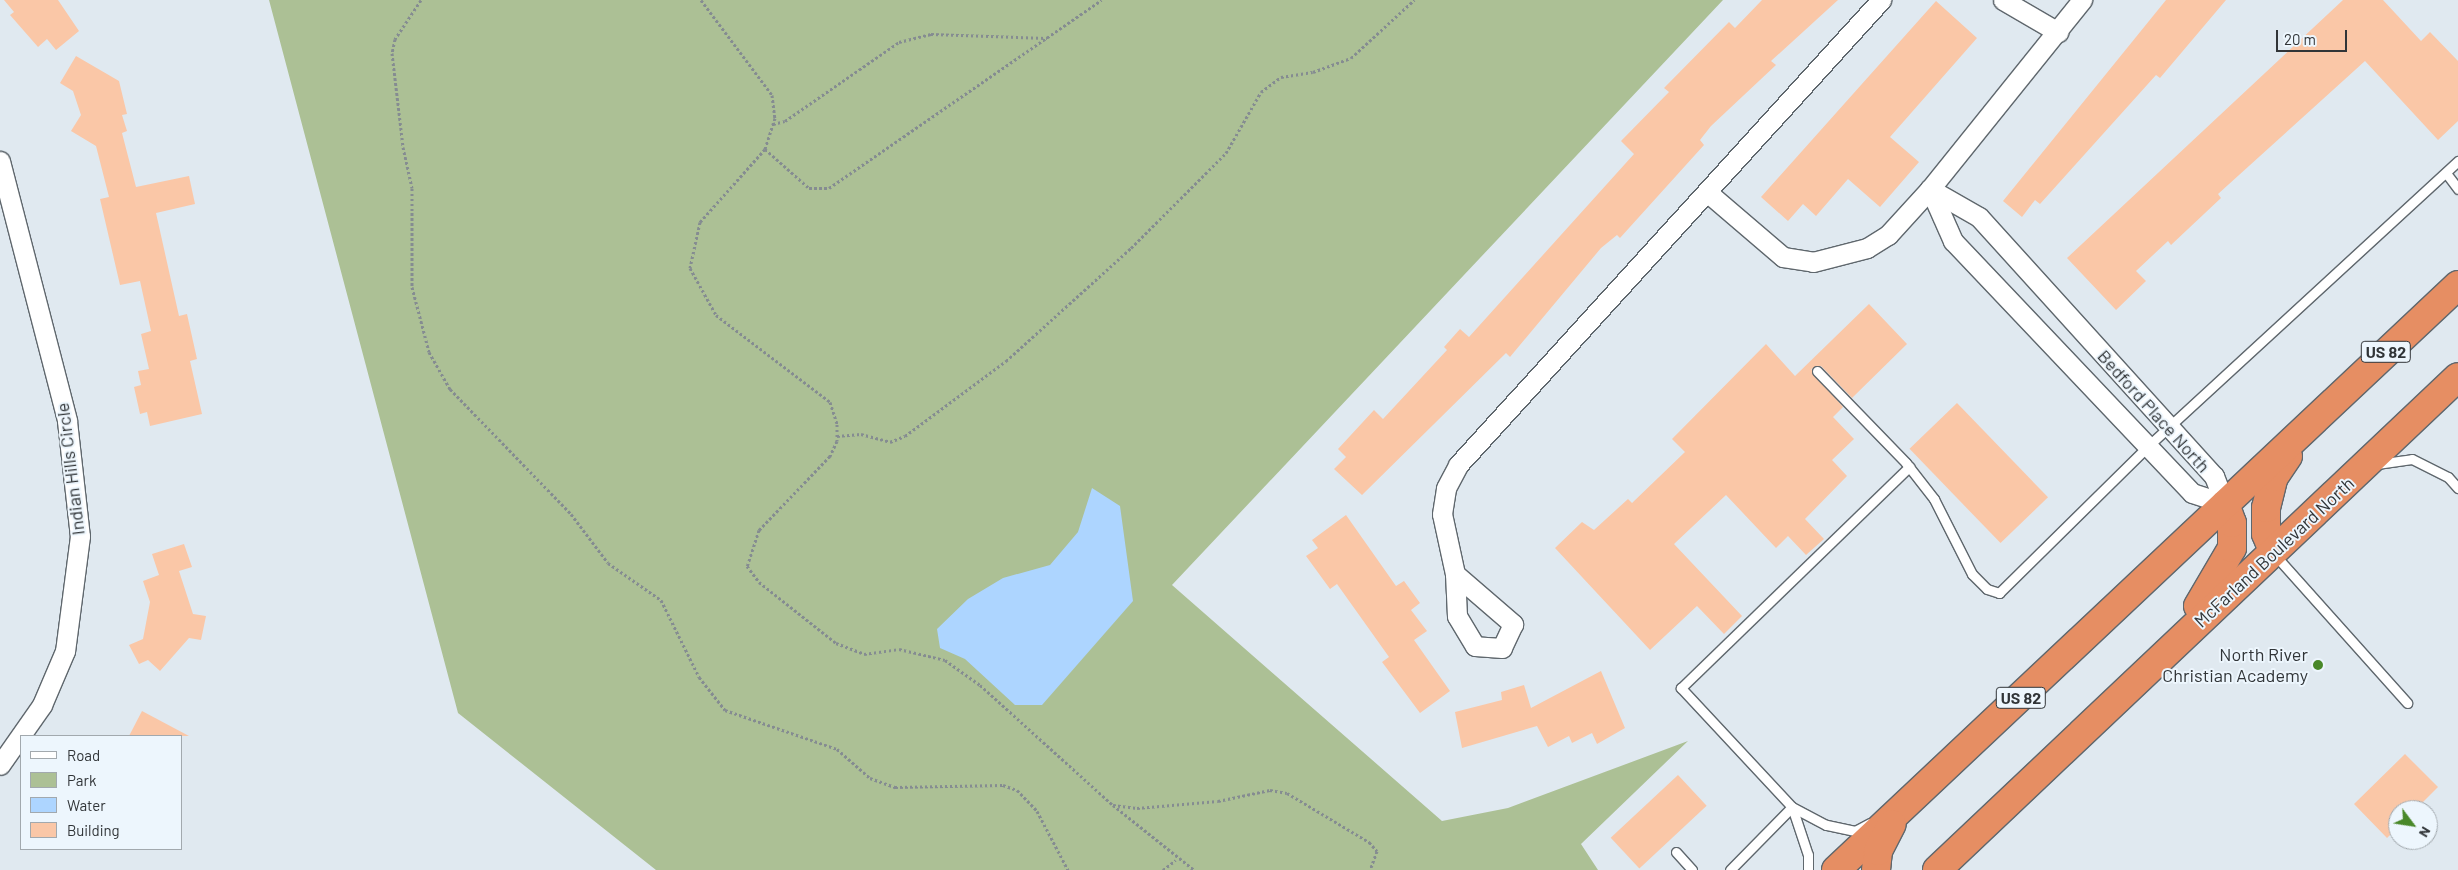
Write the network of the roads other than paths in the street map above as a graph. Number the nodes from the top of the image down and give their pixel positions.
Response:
1 (1881, 0) edge
2 (2003, 0) edge
3 (2082, 0) edge
4 (2058, 32) junction
5 (0, 161) edge
6 (2458, 161) edge
7 (2446, 172) junction
8 (1930, 189) junction
9 (2458, 189) edge
10 (1707, 192) junction
11 (2458, 285) edge
12 (1817, 371) dead end
13 (2458, 377) edge
14 (2314, 420) junction
15 (2169, 428) junction
16 (2147, 447) junction
17 (2367, 465) junction
18 (1909, 467) junction
19 (2458, 488) edge
20 (2225, 504) junction
21 (2273, 552) junction
22 (1455, 574) dead end
23 (2163, 657) junction
24 (2407, 703) dead end
25 (21, 735) edge
26 (20, 736) edge
27 (0, 765) edge
28 (1792, 807) junction
29 (1902, 808) junction
30 (1676, 852) dead end
31 (1692, 870) edge
32 (1730, 870) edge
33 (1808, 870) edge
34 (1836, 870) edge
35 (1876, 870) edge
36 (1937, 870) edge

1 - 10 street
2 - 4 street
3 - 4 street
4 - 8 street
5 - 25 street, Indian Hills Circle
6 - 7 lane
7 - 9 lane
7 - 15 lane
8 - 10 street
8 - 15 street, Bedford Place North
8 - 16 street, Bedford Place North
10 - 22 street
11 - 14 highway, US 82
12 - 18 lane
13 - 17 highway, McFarland Boulevard North
14 - 20 highway, US 82
14 - 21 highway
15 - 16 lane
15 - 20 street, Bedford Place North
16 - 18 lane
16 - 20 street, Bedford Place North
17 - 19 lane
17 - 21 highway, McFarland Boulevard North
18 - 28 lane
20 - 23 highway
20 - 29 highway, US 82
21 - 23 highway, McFarland Boulevard North
21 - 24 lane
23 - 36 highway, McFarland Boulevard North
26 - 27 street, Indian Hills Circle
28 - 29 lane
28 - 32 lane
28 - 33 lane
29 - 34 highway, US 82
29 - 35 highway
30 - 31 lane

